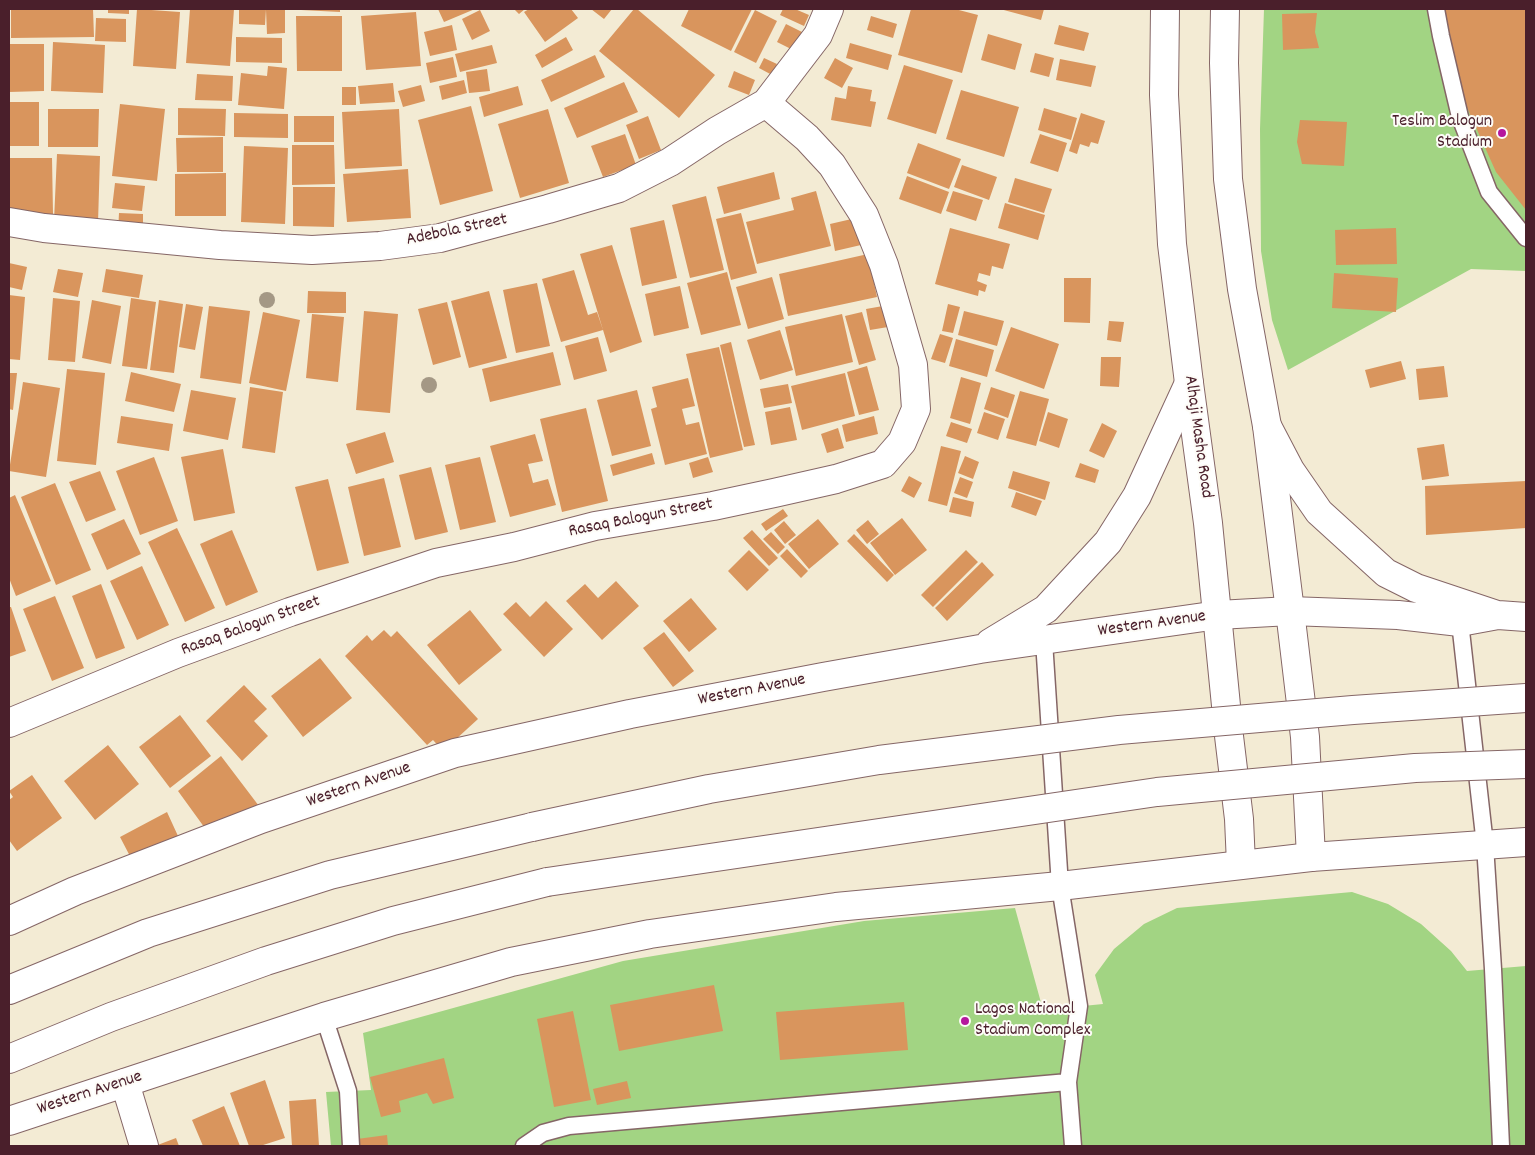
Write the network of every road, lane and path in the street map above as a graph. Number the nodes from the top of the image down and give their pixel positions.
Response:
1 (830, 9) edge
2 (1165, 9) edge
3 (1225, 9) edge
4 (1436, 9) edge
5 (766, 103) junction
6 (9, 222) edge
7 (1526, 238) edge
8 (1189, 383) junction
9 (1267, 426) junction
10 (1290, 611) junction
11 (1218, 615) junction
12 (1498, 615) junction
13 (1526, 617) edge
14 (1460, 622) junction
15 (1044, 641) junction
16 (980, 649) junction
17 (1526, 698) edge
18 (9, 723) edge
19 (1526, 764) edge
20 (1526, 842) edge
21 (1485, 845) junction
22 (1311, 857) junction
23 (1241, 864) junction
24 (1060, 886) junction
25 (9, 921) edge
26 (9, 990) edge
27 (324, 1017) junction
28 (9, 1059) edge
29 (1068, 1082) junction
30 (125, 1083) junction
31 (9, 1121) edge
32 (144, 1146) edge
33 (351, 1146) edge
34 (524, 1146) edge
35 (1073, 1146) edge
36 (1501, 1146) edge

1 - 5 main road, Adebola Street
2 - 8 main road, Alhaji Masha Road
3 - 9 main road
4 - 7 lane
5 - 6 main road, Adebola Street
5 - 18 main road, Rasaq Balogun Street
8 - 11 main road, Alhaji Masha Road
8 - 16 main road
9 - 10 main road
9 - 12 main road
10 - 11 main road, Western Avenue
10 - 14 main road, Western Avenue
10 - 22 main road
11 - 15 main road, Western Avenue
11 - 23 main road, Alhaji Masha Road
12 - 13 main road, Western Avenue
12 - 14 main road, Western Avenue
14 - 21 lane
15 - 16 main road, Western Avenue
15 - 24 lane
16 - 25 main road, Western Avenue
17 - 26 main road, bridge
19 - 28 main road, bridge
20 - 21 main road, Western Avenue
21 - 22 main road, Western Avenue
21 - 36 lane
22 - 23 main road, Western Avenue
23 - 24 main road, Western Avenue
24 - 27 main road, Western Avenue
24 - 29 lane
27 - 30 main road, Western Avenue
27 - 33 lane
29 - 34 lane
29 - 35 lane
30 - 31 main road, Western Avenue
30 - 32 main road

